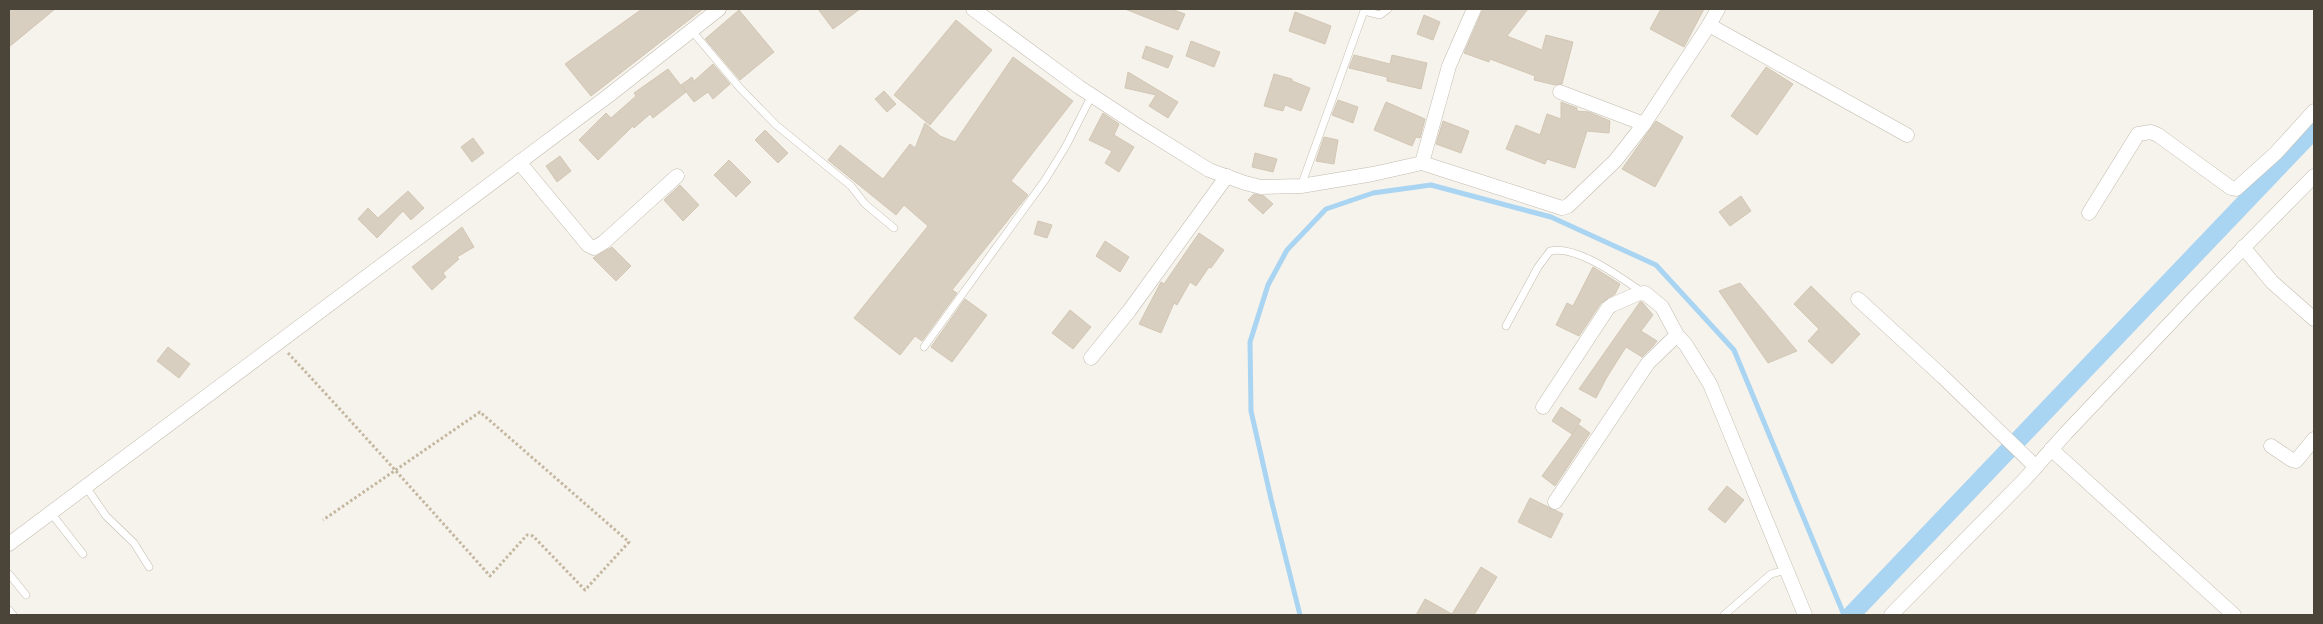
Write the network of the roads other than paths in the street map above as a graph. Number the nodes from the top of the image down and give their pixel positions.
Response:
1 (720, 9) edge
2 (973, 9) edge
3 (1388, 9) edge
4 (1474, 9) edge
5 (1718, 9) edge
6 (1709, 26) junction
7 (692, 31) junction
8 (1560, 92) dead end
9 (1092, 95) junction
10 (2314, 111) edge
11 (1644, 124) junction
12 (1907, 134) dead end
13 (520, 162) junction
14 (1422, 163) junction
15 (677, 176) dead end
16 (1227, 176) junction
17 (2314, 176) edge
18 (1301, 186) junction
19 (2089, 213) dead end
20 (894, 228) dead end
21 (2243, 247) junction
22 (1644, 293) junction
23 (1858, 299) dead end
24 (2314, 319) edge
25 (1506, 326) dead end
26 (1676, 334) junction
27 (924, 347) dead end
28 (1091, 358) dead end
29 (1543, 408) dead end
30 (2314, 439) edge
31 (2271, 446) dead end
32 (2051, 449) junction
33 (2036, 467) junction
34 (86, 487) junction
35 (1555, 502) dead end
36 (51, 513) junction
37 (9, 544) edge
38 (83, 554) dead end
39 (149, 567) dead end
40 (1786, 570) junction
41 (9, 574) edge
42 (26, 595) dead end
43 (9, 610) edge
44 (13, 615) edge
45 (1724, 615) edge
46 (1805, 615) edge
47 (1891, 615) edge
48 (2234, 615) edge

1 - 7 street
2 - 9 street
3 - 18 lane
4 - 14 street
5 - 6 street
6 - 11 street
6 - 12 street
7 - 13 street
7 - 20 lane
8 - 11 street
9 - 16 street
9 - 27 lane
10 - 19 street
11 - 14 street
13 - 15 street
13 - 34 street
14 - 18 street
16 - 18 street
16 - 28 street
17 - 21 street
21 - 24 street
21 - 32 street
22 - 25 lane
22 - 26 street
22 - 29 street
23 - 33 street
26 - 35 street
26 - 40 street
30 - 31 street
32 - 33 street
32 - 48 street
33 - 47 street
34 - 36 street
34 - 39 lane
36 - 37 street
36 - 38 lane
40 - 45 lane
40 - 46 street
41 - 42 lane
43 - 44 lane

